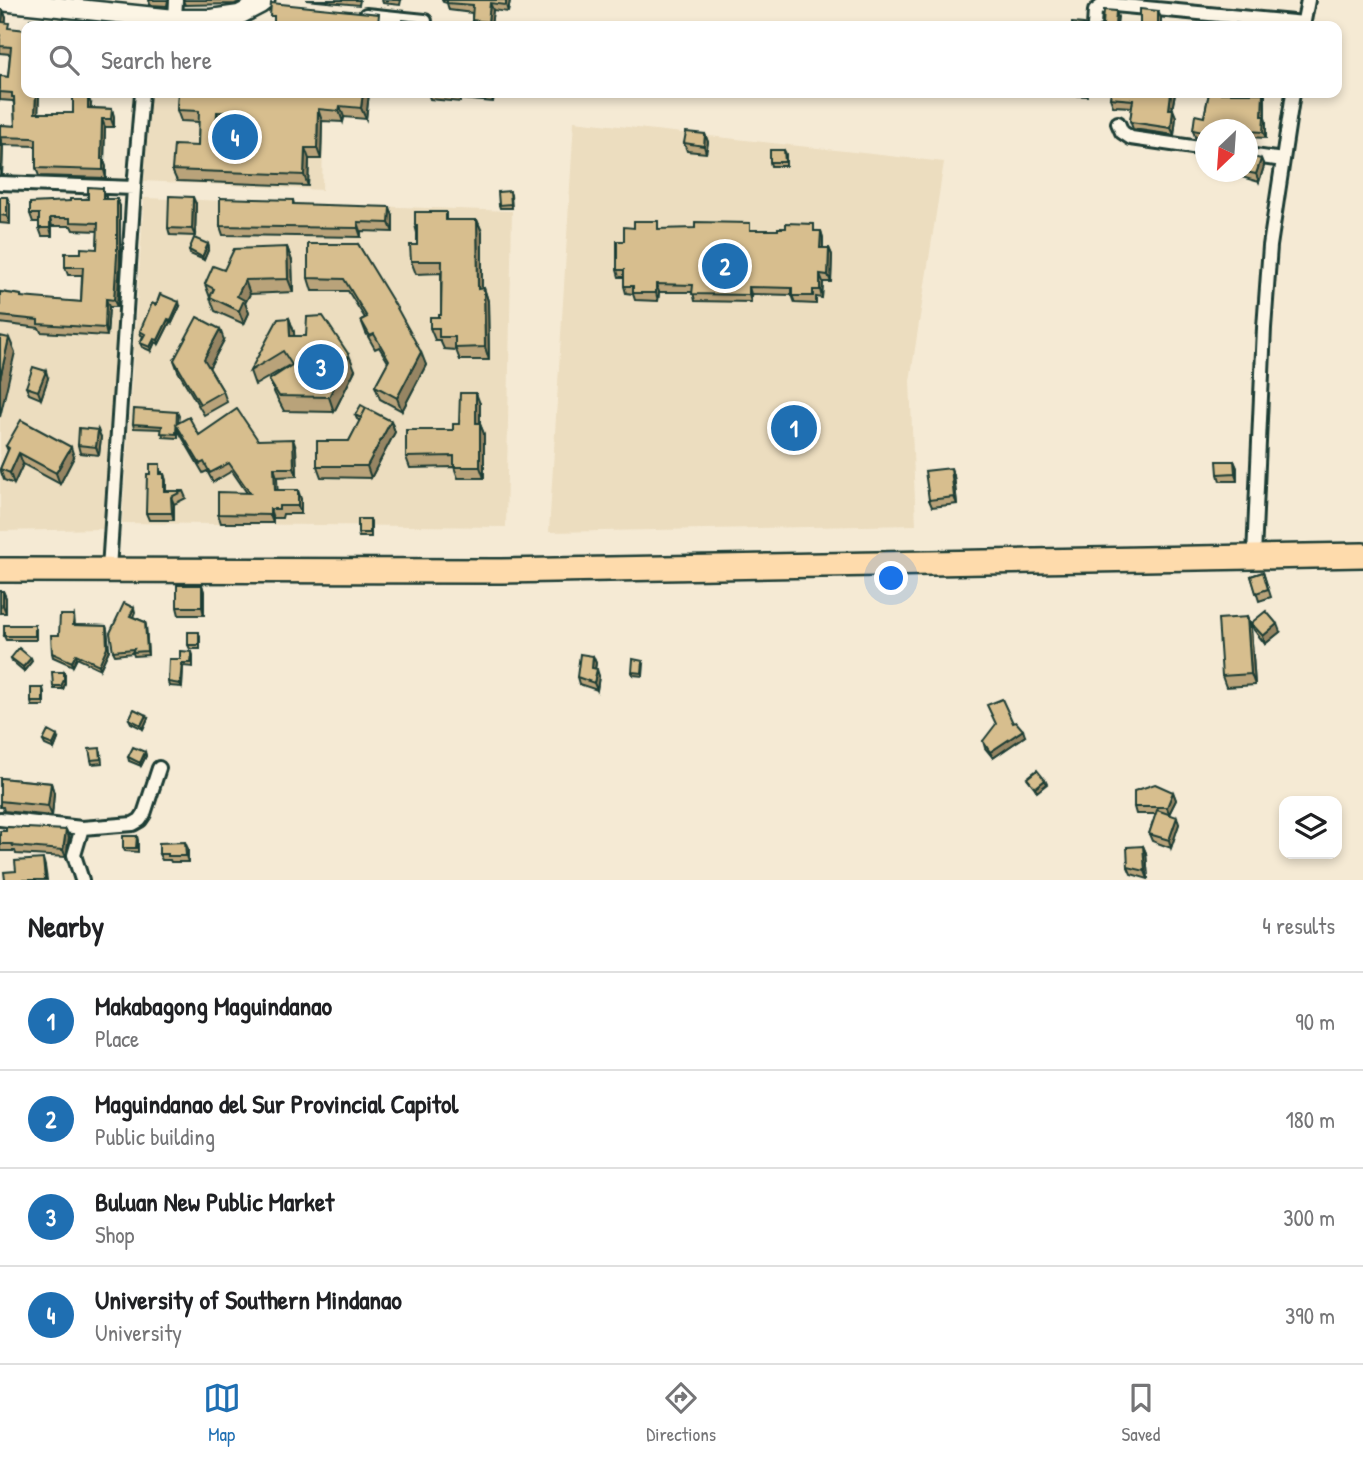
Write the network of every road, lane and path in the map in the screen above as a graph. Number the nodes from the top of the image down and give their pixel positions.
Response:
1 (176, 0) edge
2 (1308, 0) edge
3 (0, 1) edge
4 (266, 3) edge
5 (356, 14) edge
6 (175, 19) junction
7 (147, 21) edge
8 (425, 21) dead end
9 (1094, 21) edge
10 (1266, 21) edge
11 (1305, 21) edge
12 (142, 98) edge
13 (1292, 98) edge
14 (1118, 123) dead end
15 (1195, 147) edge
16 (1258, 156) edge
17 (1283, 160) junction
18 (0, 183) edge
19 (134, 188) junction
20 (1363, 555) edge
21 (1254, 556) junction
22 (109, 569) junction
23 (0, 570) edge
24 (159, 768) dead end
25 (0, 819) edge
26 (82, 828) junction
27 (82, 880) edge

1 - 6 street
2 - 11 street
3 - 7 street
4 - 6 street
5 - 8 street
6 - 7 street
9 - 10 street
12 - 19 street
13 - 17 street
14 - 15 street
16 - 17 street
17 - 21 street
18 - 19 street
19 - 22 street
20 - 21 highway
21 - 22 highway
22 - 23 highway
24 - 26 street
25 - 26 street
26 - 27 street

